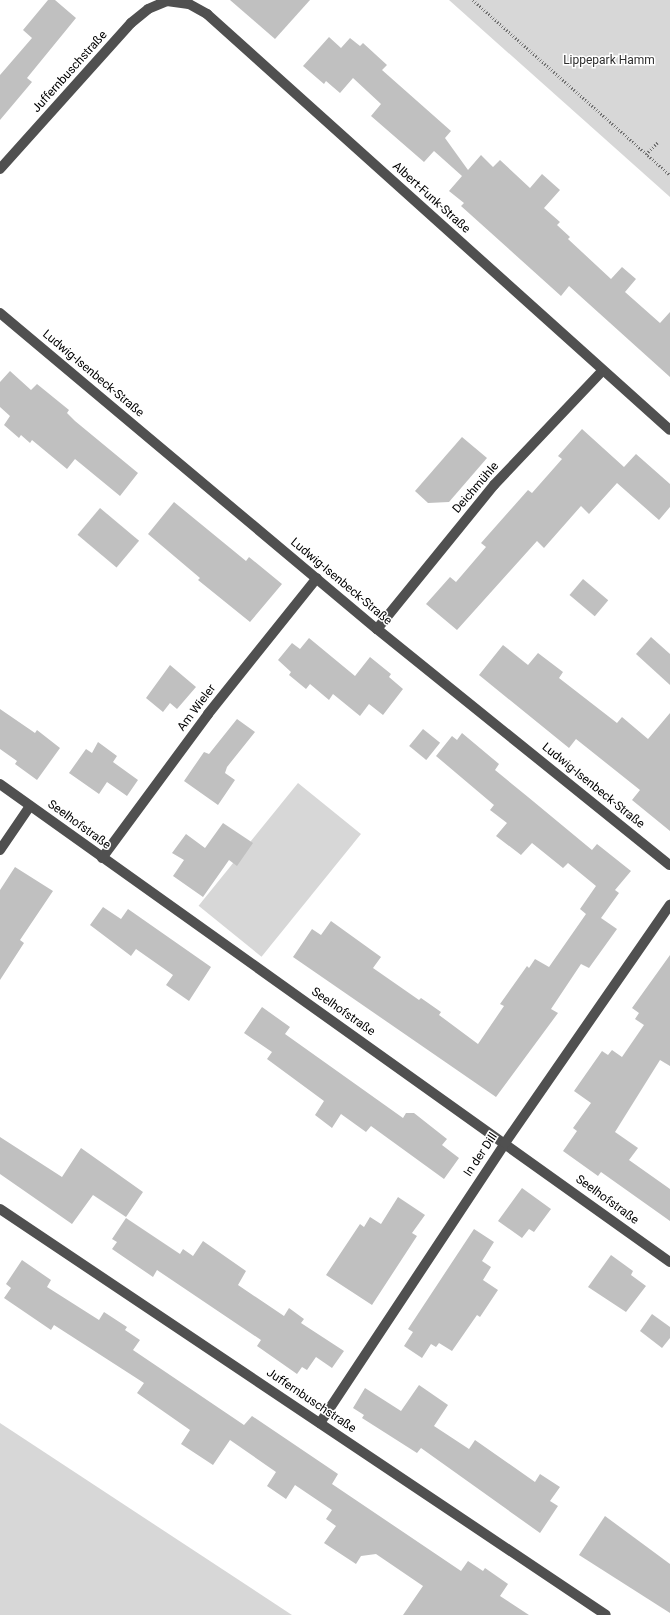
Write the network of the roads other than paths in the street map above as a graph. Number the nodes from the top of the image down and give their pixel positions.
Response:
1 (167, 1) edge
2 (0, 169) edge
3 (0, 313) edge
4 (602, 370) junction
5 (670, 430) edge
6 (317, 578) junction
7 (376, 629) junction
8 (0, 784) edge
9 (30, 806) junction
10 (0, 850) edge
11 (102, 858) junction
12 (670, 865) edge
13 (670, 905) edge
14 (505, 1143) junction
15 (0, 1209) edge
16 (670, 1262) edge
17 (320, 1423) junction
18 (606, 1615) edge

1 - 2 street, Juffernbuschstraße
1 - 4 street, Albert-Funk-Straße
3 - 6 street, Ludwig-Isenbeck-Straße
4 - 5 street, Albert-Funk-Straße
4 - 7 street, Deichmühle
6 - 7 street, Ludwig-Isenbeck-Straße
6 - 11 street, Am Wieler
7 - 12 street, Ludwig-Isenbeck-Straße
8 - 9 street, Seelhofstraße
9 - 10 street
9 - 11 street, Seelhofstraße
11 - 14 street, Seelhofstraße
13 - 14 street, In der Dill
14 - 16 street, Seelhofstraße
14 - 17 street, In der Dill
15 - 17 street, Juffernbuschstraße
17 - 18 street, Juffernbuschstraße

